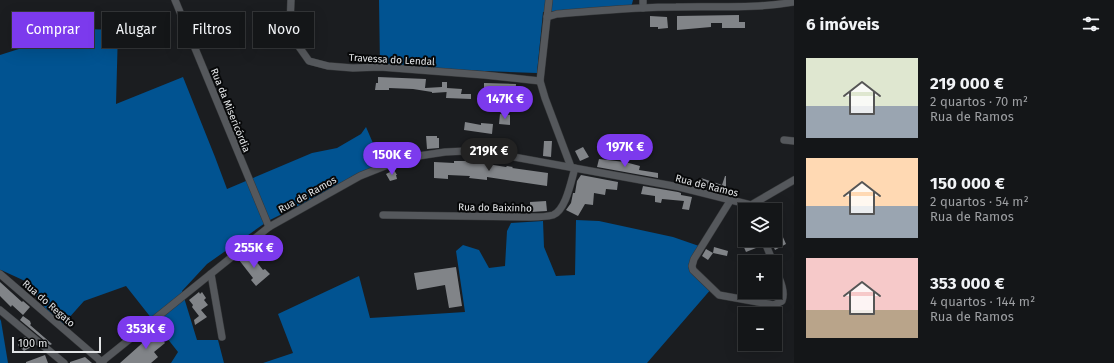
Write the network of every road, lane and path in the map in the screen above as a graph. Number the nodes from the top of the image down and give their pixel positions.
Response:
1 (175, 0) edge
2 (291, 0) edge
3 (549, 0) edge
4 (643, 0) edge
5 (782, 2) edge
6 (794, 2) edge
7 (643, 8) junction
8 (547, 17) junction
9 (540, 81) junction
10 (784, 140) dead end
11 (794, 141) edge
12 (573, 168) junction
13 (794, 180) edge
14 (730, 201) junction
15 (738, 203) edge
16 (758, 203) edge
17 (383, 216) dead end
18 (269, 227) junction
19 (0, 274) edge
20 (211, 274) junction
21 (782, 288) edge
22 (738, 298) edge
23 (743, 299) edge
24 (0, 310) edge
25 (222, 337) dead end
26 (64, 363) edge
27 (102, 363) edge

1 - 18 street, Rua da Misericórdia
2 - 9 street, Travessa do Lendal
3 - 8 street
4 - 7 street
5 - 6 street
5 - 7 street
7 - 8 street
8 - 9 street
9 - 12 street
10 - 11 street
12 - 14 street, Rua de Ramos
12 - 17 street, Rua do Baixinho
12 - 18 street, Rua de Ramos
13 - 16 street, Rua de Ramos
14 - 15 street, Rua de Ramos
14 - 22 street
18 - 20 street, Rua de Ramos
19 - 27 street, Rua do Regato
20 - 25 street
20 - 27 street, Rua de Ramos
21 - 23 street
24 - 26 street

